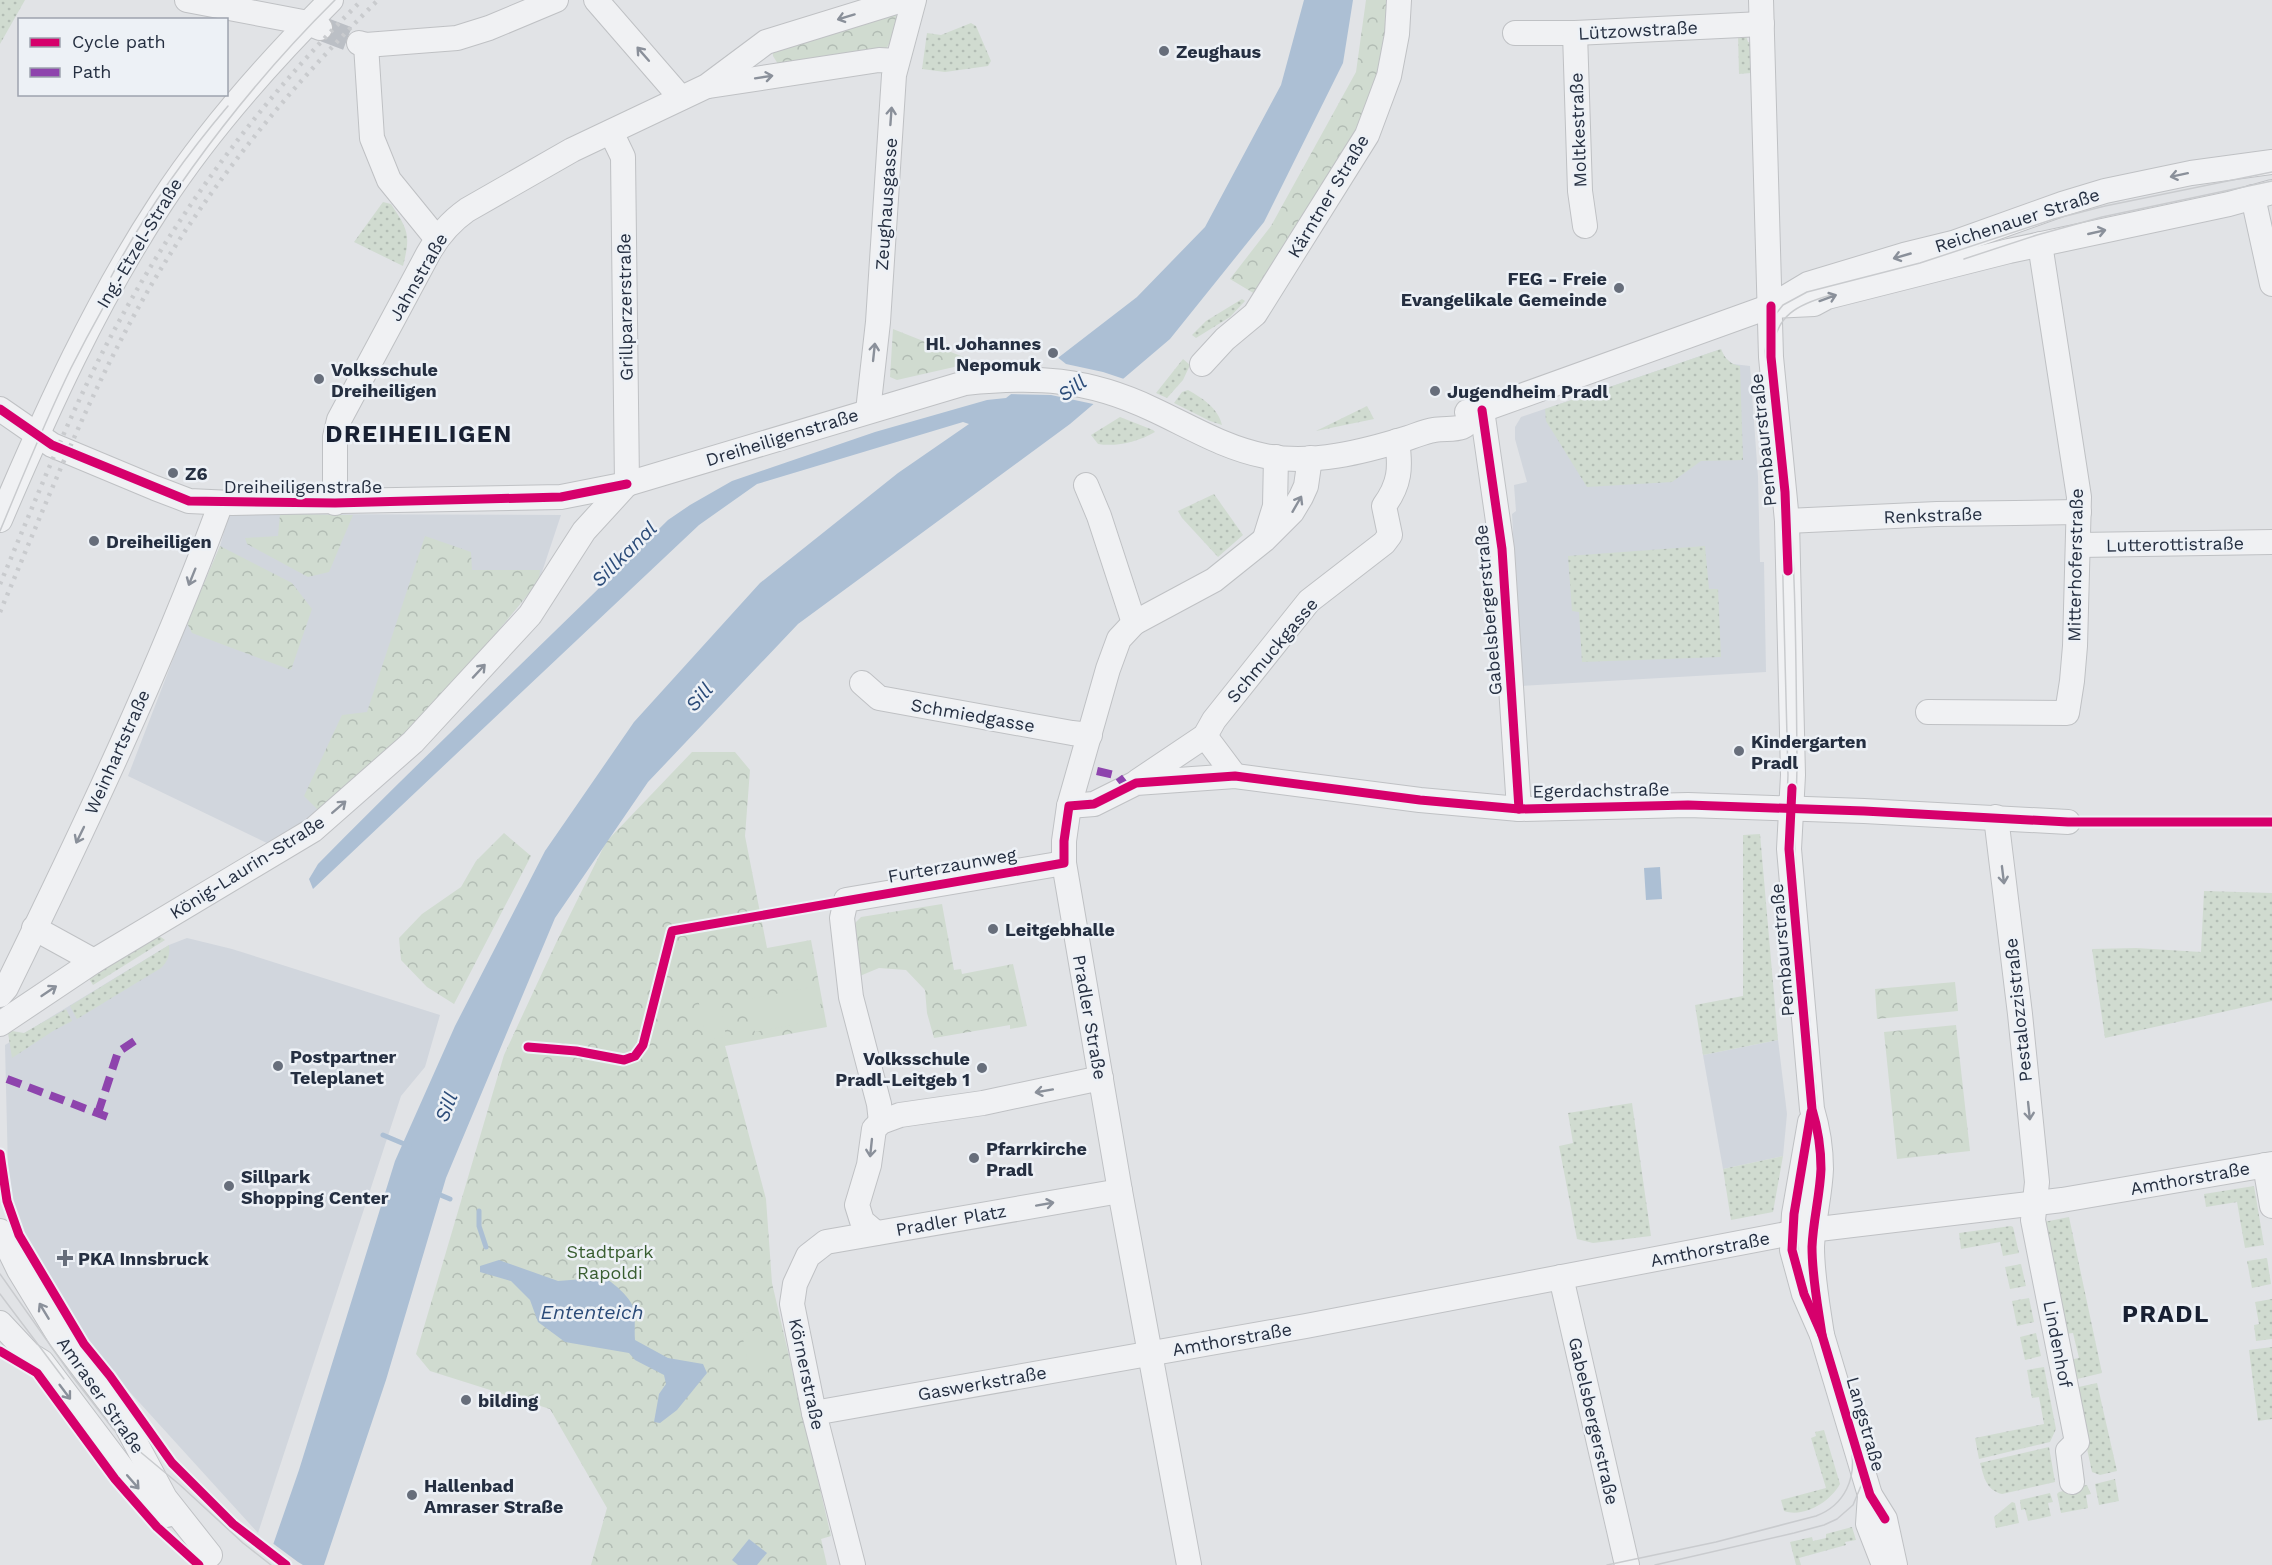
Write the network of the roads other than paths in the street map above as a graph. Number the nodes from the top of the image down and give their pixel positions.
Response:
1 (187, 0) edge
2 (331, 0) edge
3 (556, 0) edge
4 (596, 0) edge
5 (902, 0) edge
6 (914, 0) edge
7 (1399, 0) edge
8 (1761, 0) edge
9 (1762, 24) junction
10 (316, 26) junction
11 (1515, 33) dead end
12 (1575, 33) junction
13 (897, 61) junction
14 (707, 86) junction
15 (681, 98) junction
16 (611, 132) junction
17 (2272, 162) edge
18 (2263, 194) edge
19 (1585, 226) dead end
20 (437, 239) junction
21 (2040, 244) junction
22 (2272, 284) edge
23 (1771, 306) junction
24 (1202, 364) dead end
25 (0, 409) edge
26 (1153, 409) joint
27 (1482, 410) junction
28 (868, 411) junction
29 (37, 435) junction
30 (1397, 441) junction
31 (1276, 457) junction
32 (1310, 458) junction
33 (627, 484) junction
34 (1086, 485) dead end
35 (561, 497) junction
36 (221, 503) junction
37 (335, 503) junction
38 (2079, 512) junction
39 (0, 520) edge
40 (1787, 521) junction
41 (584, 531) junction
42 (1264, 540) junction
43 (2272, 542) edge
44 (2079, 545) junction
45 (1134, 623) junction
46 (862, 683) dead end
47 (1928, 712) dead end
48 (1090, 735) junction
49 (1205, 736) junction
50 (1235, 776) junction
51 (1136, 783) junction
52 (1069, 806) junction
53 (1519, 808) junction
54 (1791, 808) junction
55 (1996, 817) junction
56 (2068, 822) dead end
57 (1064, 862) junction
58 (34, 928) junction
59 (94, 962) junction
60 (0, 995) edge
61 (0, 1024) edge
62 (1101, 1078) junction
63 (881, 1122) junction
64 (2269, 1164) edge
65 (1120, 1191) junction
66 (2035, 1203) junction
67 (2272, 1206) edge
68 (0, 1231) edge
69 (1803, 1231) junction
70 (876, 1233) junction
71 (1561, 1277) junction
72 (0, 1323) edge
73 (1150, 1354) junction
74 (814, 1413) junction
75 (2072, 1482) dead end
76 (1870, 1495) junction
77 (216, 1560) edge
78 (853, 1565) edge
79 (1189, 1565) edge
80 (1627, 1565) edge
81 (1884, 1565) edge
82 (1895, 1565) edge

1 - 10 street
2 - 10 street, Ing.-Etzel-Straße
3 - 20 street
15 -> 4 street
5 -> 14 street, Jahnstraße
6 - 13 street, Zeughausgasse
7 - 24 street, Kärntner Straße
8 - 9 street, Pembaurstraße
9 - 12 street, Lützowstraße
9 - 23 street, Pembaurstraße
10 - 29 street, Ing.-Etzel-Straße
11 - 12 street, Lützowstraße
12 - 19 street, Moltkestraße
14 -> 13 street, Jahnstraße
28 -> 13 street, Zeughausgasse
14 - 15 street, Jahnstraße
15 - 16 street, Jahnstraße
16 - 20 street, Jahnstraße
16 - 33 street, Grillparzerstraße
17 -> 23 street, Reichenauer Straße
21 -> 18 street, Reichenauer Straße
18 - 22 street
20 - 37 street, Jahnstraße
23 -> 21 street, Reichenauer Straße
21 - 38 street, Mitterhoferstraße
23 - 27 street, Reichenauer Straße
23 - 40 street, Pembaurstraße
25 - 29 street, Dreiheiligenstraße
26 - 28 street, Dreiheiligenstraße
26 - 31 street, Reichenauer Straße
27 - 30 street, Reichenauer Straße
27 - 53 street, Gabelsbergerstraße
28 - 33 street, Dreiheiligenstraße
29 - 36 street, Dreiheiligenstraße
29 - 39 street, Ing.-Etzel-Straße
30 - 32 street, Reichenauer Straße
30 - 49 street, Schmuckgasse
31 - 32 street, Reichenauer Straße
31 - 42 street
42 -> 32 street
33 - 35 street, Dreiheiligenstraße
33 - 41 street, König-Laurin-Straße
34 - 45 street
35 - 37 street, Dreiheiligenstraße
35 - 41 street
36 - 37 street, Dreiheiligenstraße
36 -> 58 street, Weinhartstraße
38 - 40 street, Renkstraße
38 - 44 street, Mitterhoferstraße
40 - 54 street, Pembaurstraße
59 -> 41 street, König-Laurin-Straße
42 - 45 street
43 - 44 street, Lutterottistraße
44 - 47 street, Mitterhoferstraße
45 - 48 street, Pradler Straße
46 - 48 street, Schmiedgasse
48 - 52 street, Pradler Straße
49 - 50 street
49 - 51 street, Schmuckgasse
50 - 51 street, Egerdachstraße
50 - 53 street, Egerdachstraße
51 - 52 street, Egerdachstraße
52 - 57 street, Pradler Straße
53 - 54 street, Egerdachstraße
54 - 55 street, Egerdachstraße
54 - 69 street, Pembaurstraße
55 - 56 street, Egerdachstraße
55 -> 66 street, Pestalozzistraße
57 - 62 street, Pradler Straße
57 - 63 street, Furterzaunweg
58 - 59 street
58 - 60 street, Weinhartstraße
61 -> 59 street, König-Laurin-Straße
62 -> 63 street
62 - 65 street, Pradler Straße
63 -> 70 street, Pradler Platz
64 - 66 street, Amthorstraße
64 - 67 street
70 -> 65 street, Pradler Platz
65 - 73 street, Pradler Straße
66 - 69 street, Amthorstraße
66 - 75 street, Lindenhof
77 -> 68 street, Amraser Straße
69 - 71 street, Amthorstraße
69 - 76 street, Langstraße
70 - 74 street, Körnerstraße
71 - 73 street, Amthorstraße
71 - 80 street, Gabelsbergerstraße
72 -> 77 street, Amraser Straße
73 - 74 street, Gaswerkstraße
73 - 79 street, Pradler Straße
74 - 78 street, Körnerstraße
76 - 81 street, Langstraße
76 - 82 street, Langstraße

